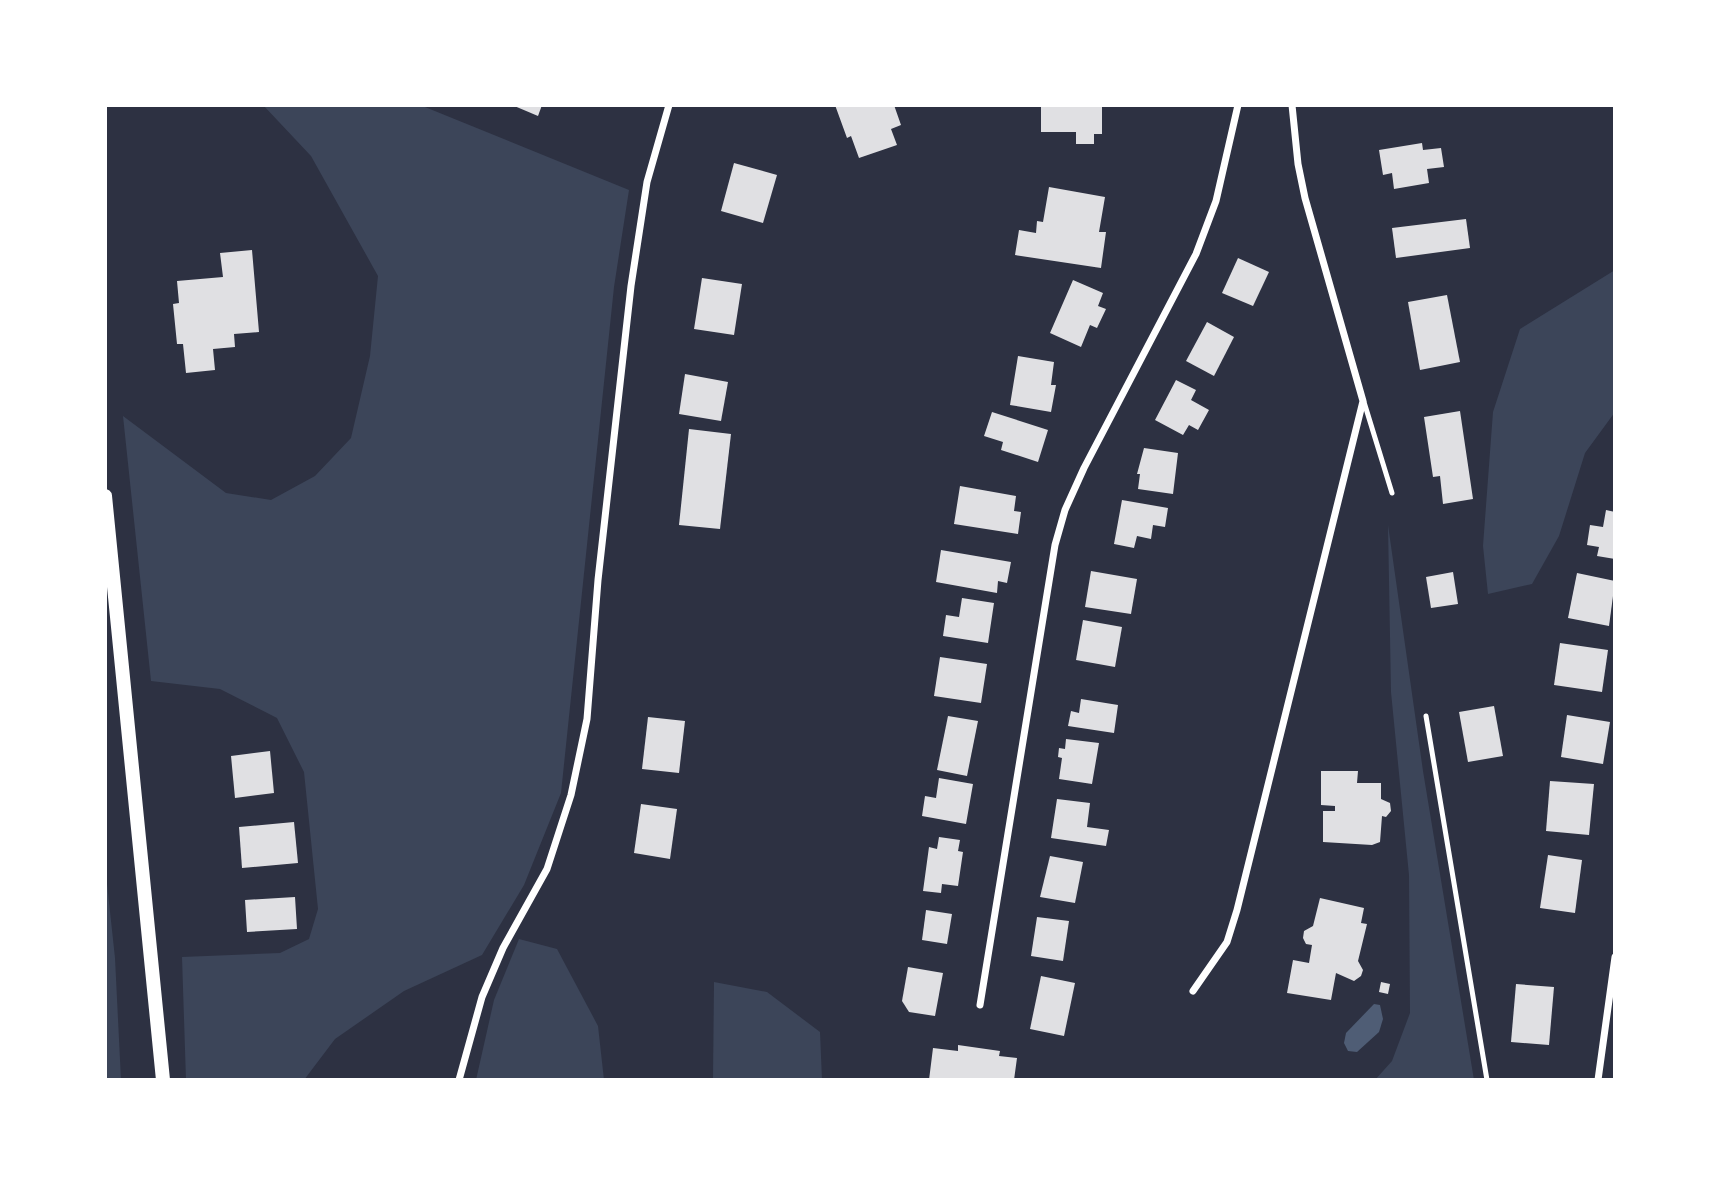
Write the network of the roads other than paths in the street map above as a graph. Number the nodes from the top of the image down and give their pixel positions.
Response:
1 (668, 105) edge
2 (1238, 105) edge
3 (1292, 105) edge
4 (1363, 401) junction
5 (1392, 493) dead end
6 (105, 496) edge
7 (1426, 716) dead end
8 (1615, 957) edge
9 (1194, 991) dead end
10 (980, 1004) dead end
11 (163, 1080) edge
12 (459, 1080) edge
13 (1487, 1080) edge
14 (1598, 1080) edge

1 - 12 street
2 - 10 street
3 - 4 street
4 - 5 lane
4 - 9 street
6 - 11 main road
7 - 13 lane
8 - 14 street

